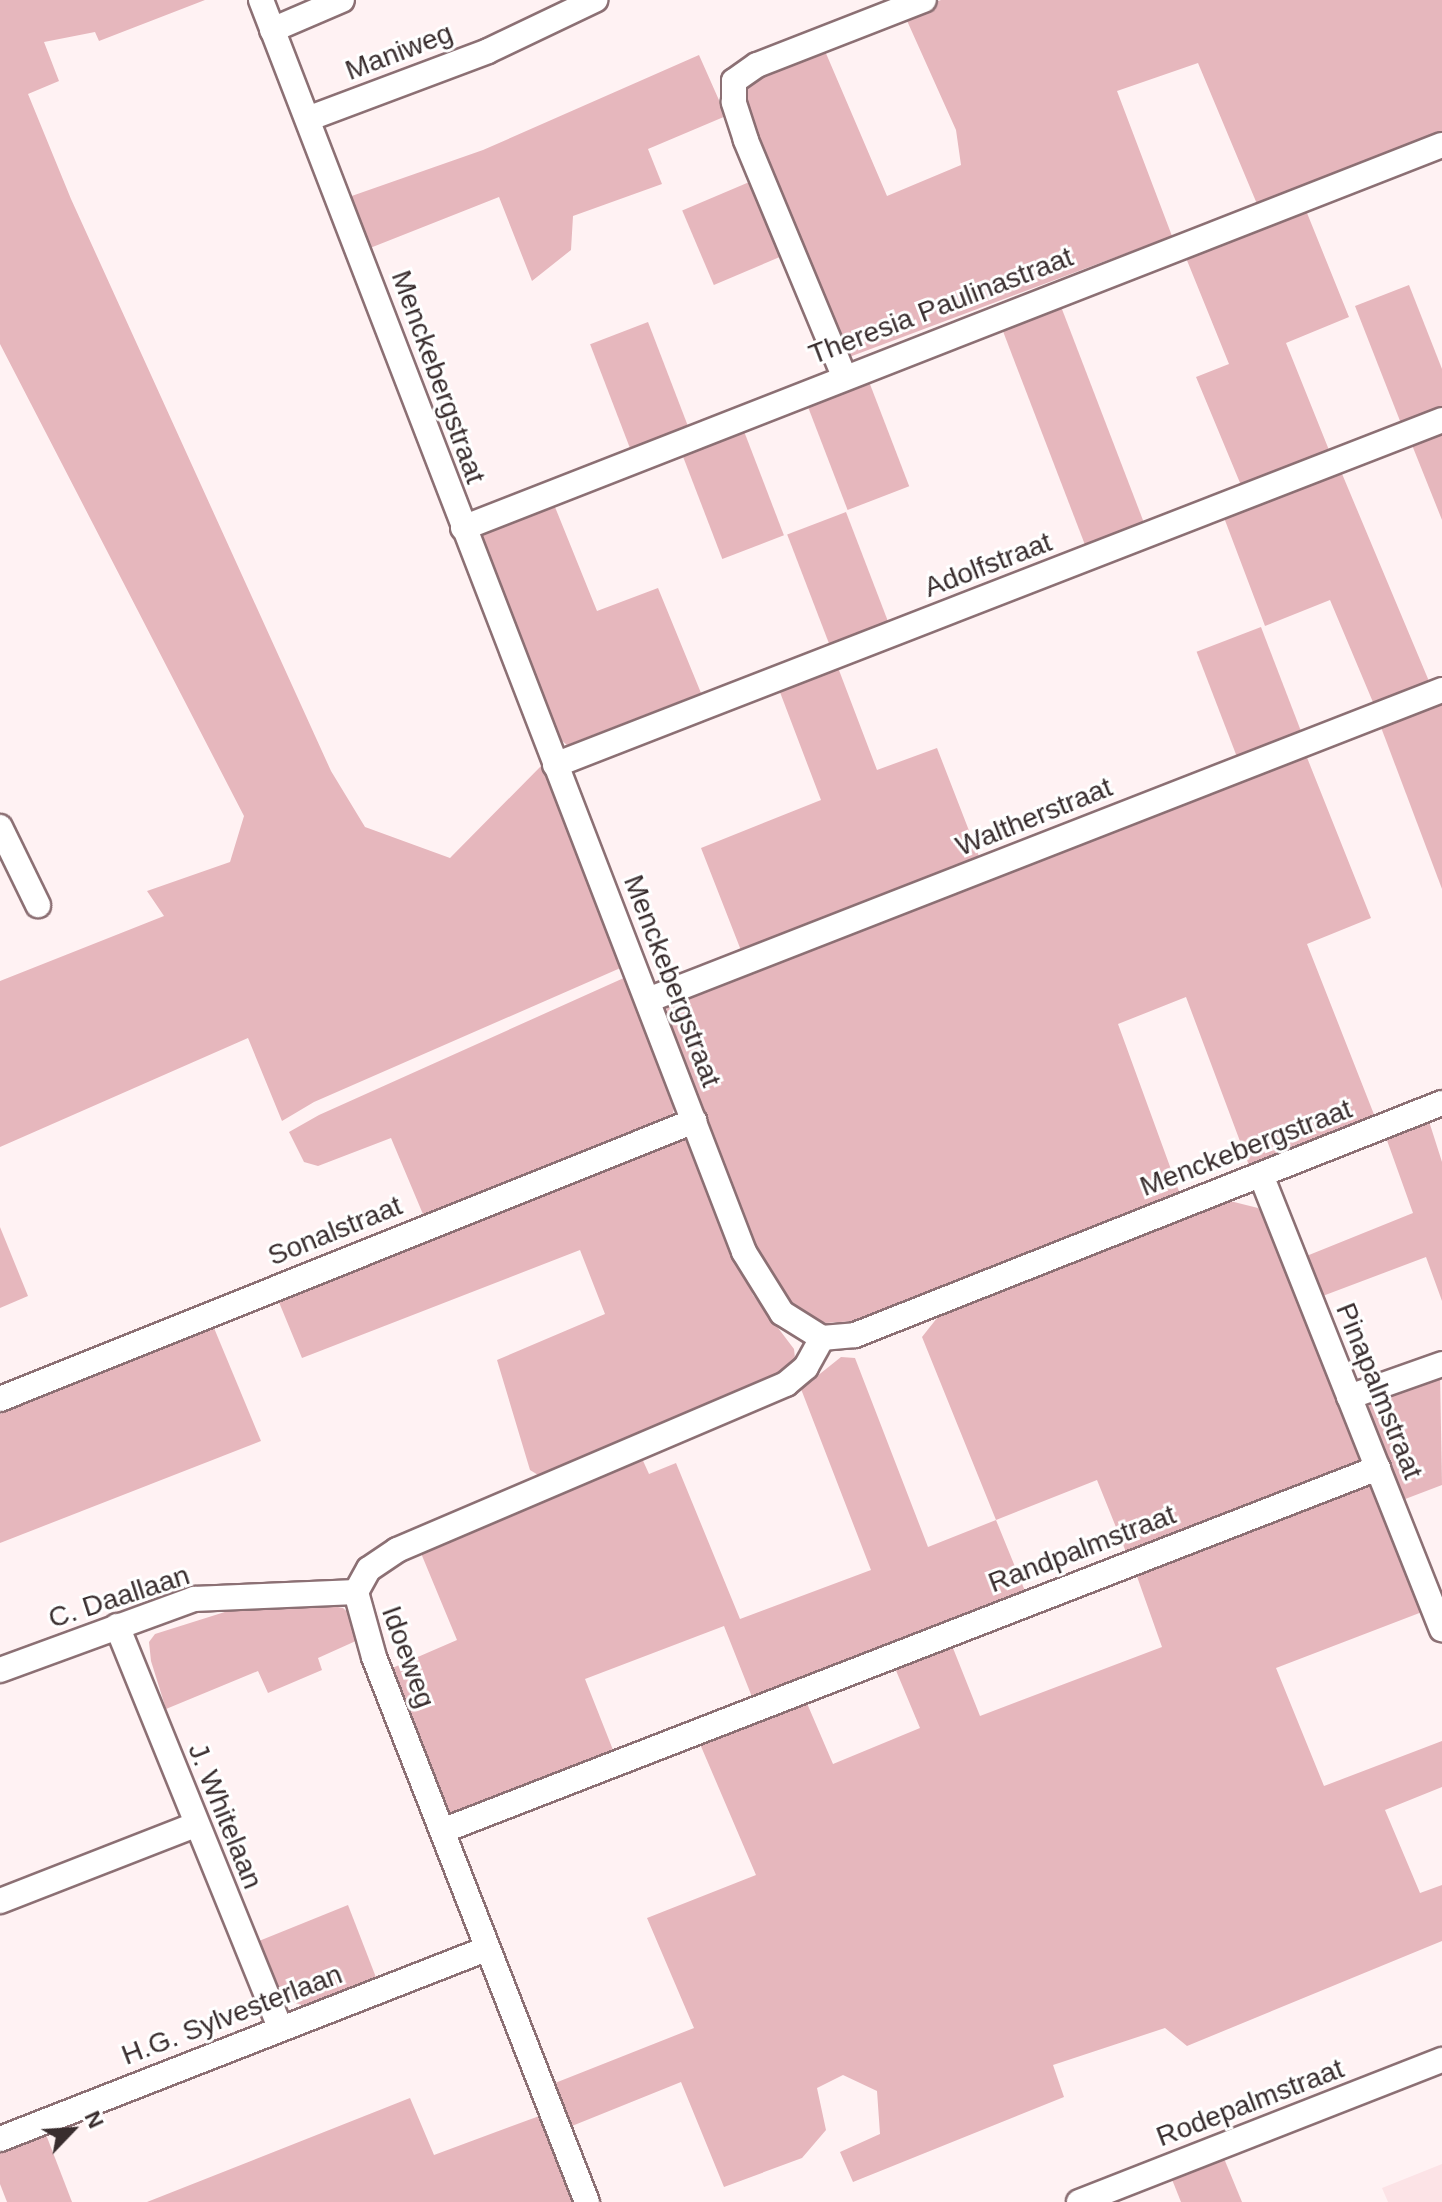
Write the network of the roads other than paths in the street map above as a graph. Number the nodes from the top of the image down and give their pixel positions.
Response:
1 (261, 0) edge
2 (342, 0) edge
3 (595, 0) edge
4 (924, 0) edge
5 (272, 30) junction
6 (310, 118) junction
7 (1442, 145) edge
8 (844, 376) junction
9 (1442, 420) edge
10 (463, 528) junction
11 (1442, 690) edge
12 (555, 765) junction
13 (0, 827) edge
14 (38, 905) dead end
15 (648, 1000) junction
16 (1442, 1103) edge
17 (694, 1121) junction
18 (1261, 1175) junction
19 (822, 1338) junction
20 (1442, 1364) edge
21 (1349, 1397) junction
22 (0, 1399) edge
23 (1378, 1468) junction
24 (356, 1592) junction
25 (117, 1626) junction
26 (1442, 1629) edge
27 (0, 1670) edge
28 (195, 1825) junction
29 (442, 1831) junction
30 (0, 1901) edge
31 (486, 1949) junction
32 (280, 2028) junction
33 (1442, 2060) edge
34 (0, 2139) edge
35 (587, 2202) edge
36 (1079, 2202) edge

1 - 5 street, Menckebergstraat
2 - 5 street
3 - 6 street, Maniweg
4 - 8 street
5 - 6 street, Menckebergstraat
6 - 10 street, Menckebergstraat
7 - 8 street, Theresia Paulinastraat
8 - 10 street, Theresia Paulinastraat
9 - 12 street, Adolfstraat
10 - 12 street, Menckebergstraat
11 - 15 street, Waltherstraat
12 - 15 street, Menckebergstraat
13 - 14 street
15 - 17 street, Menckebergstraat
16 - 18 street, Menckebergstraat
17 - 19 street, Menckebergstraat
17 - 22 street, Sonalstraat
18 - 19 street, Menckebergstraat
18 - 21 street, Pinapalmstraat
19 - 24 street, Idoeweg
20 - 21 street
21 - 23 street, Pinapalmstraat
23 - 26 street, Pinapalmstraat
23 - 29 street, Randpalmstraat
24 - 25 street, C. Daallaan
24 - 29 street, Idoeweg
25 - 27 street, C. Daallaan
25 - 28 street, J. Whitelaan
28 - 30 street
28 - 32 street, J. Whitelaan
29 - 31 street, Idoeweg
31 - 32 street, H.G. Sylvesterlaan
31 - 35 street, Idoeweg
32 - 34 street, H.G. Sylvesterlaan
33 - 36 street, Rodepalmstraat

